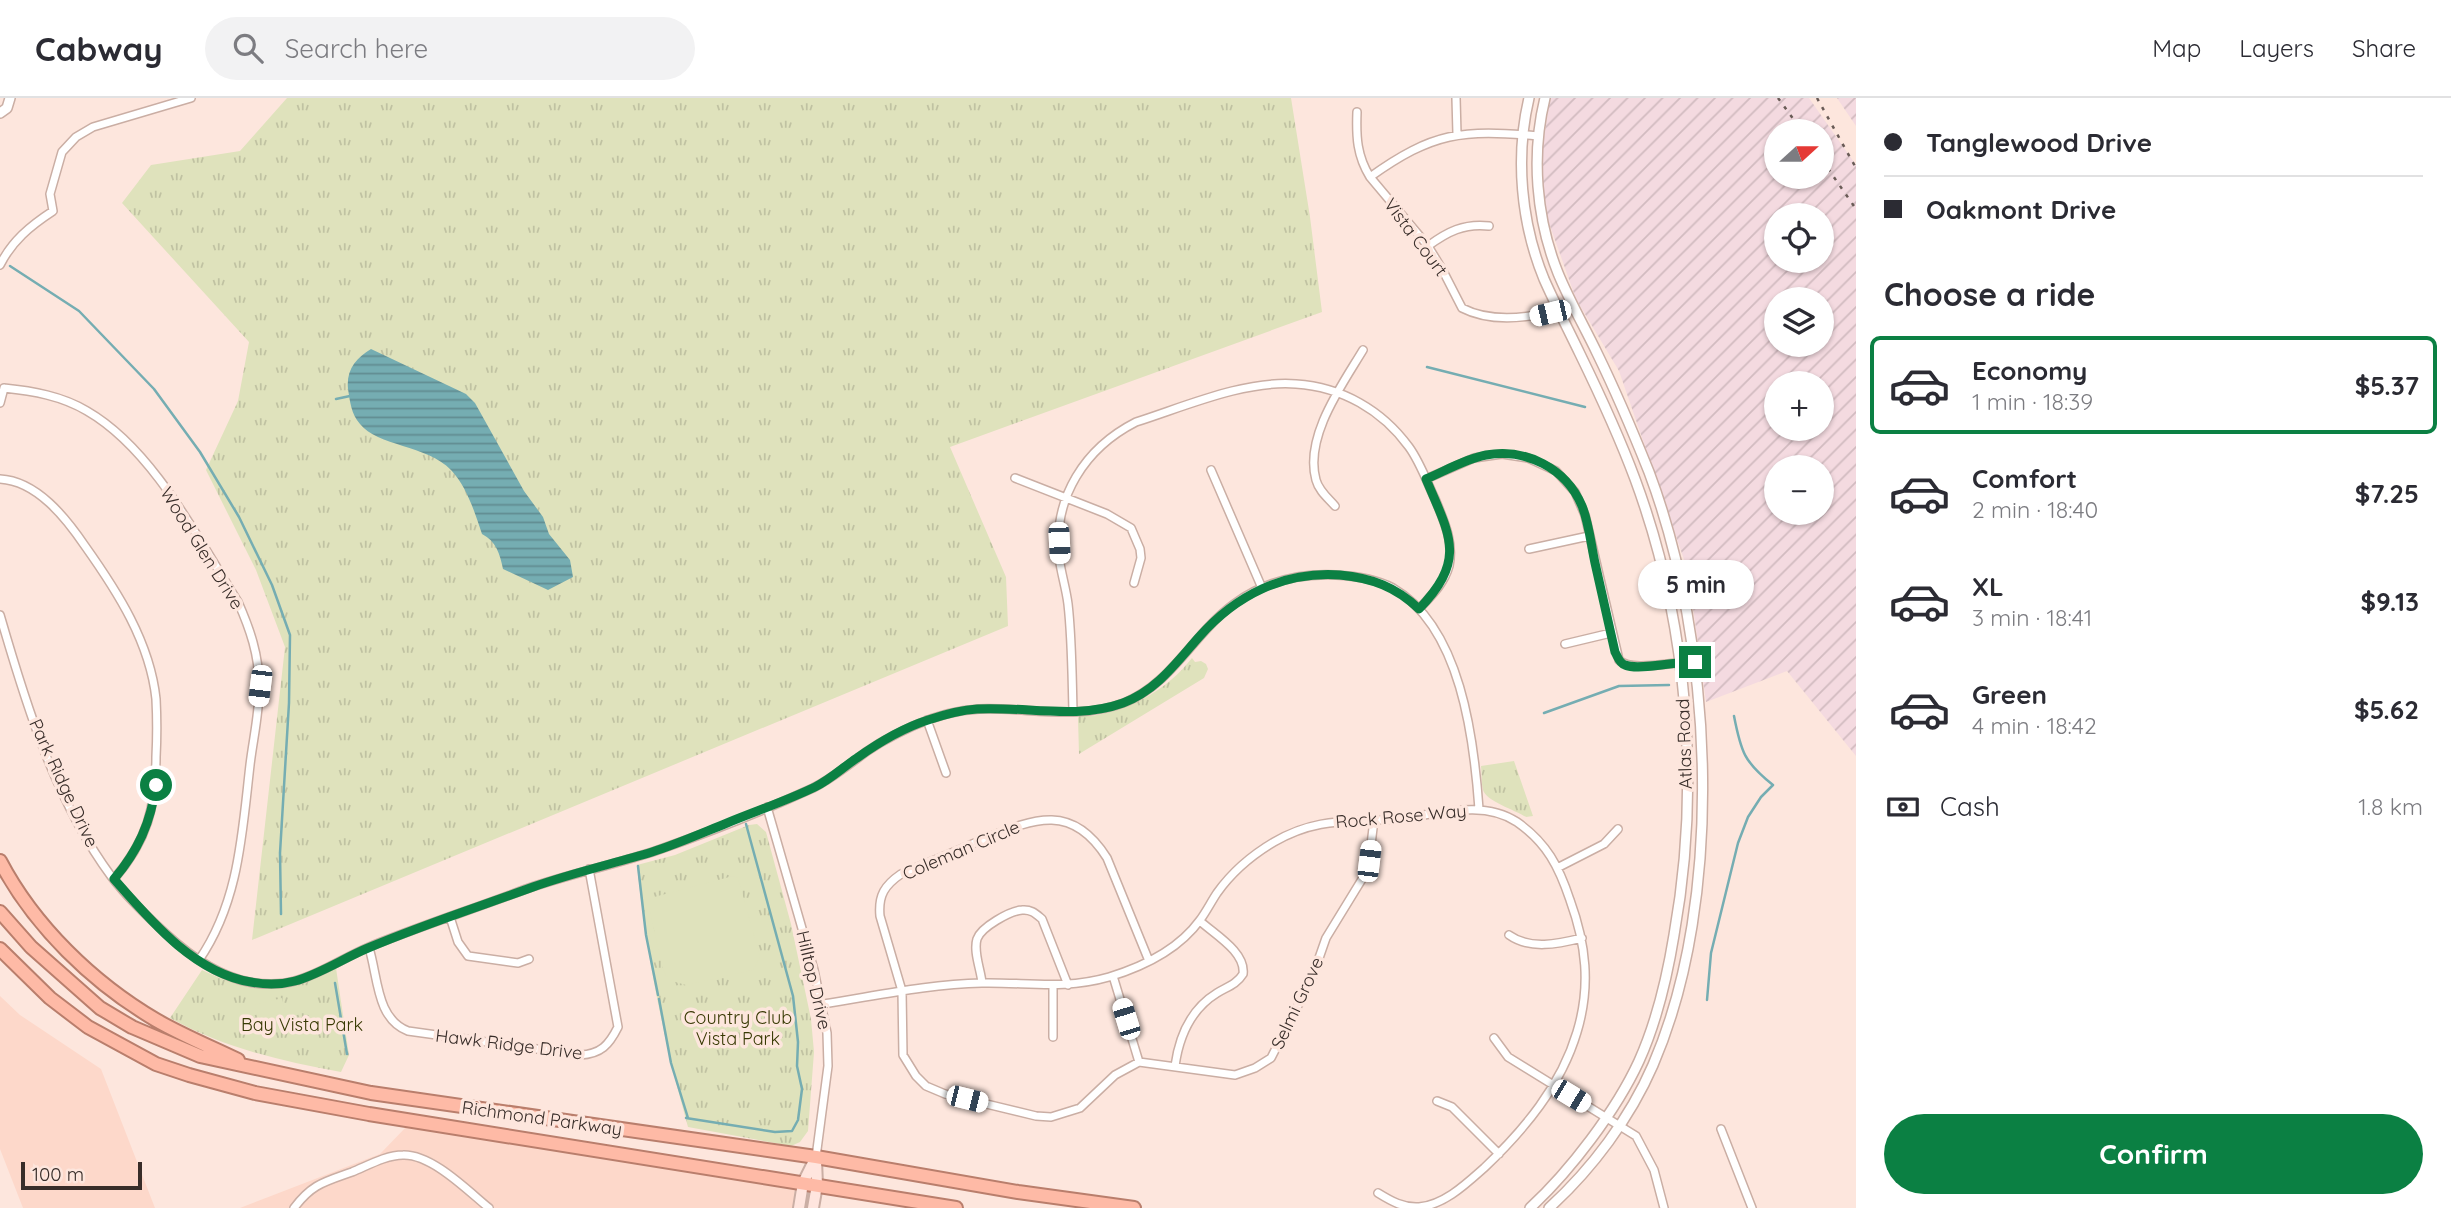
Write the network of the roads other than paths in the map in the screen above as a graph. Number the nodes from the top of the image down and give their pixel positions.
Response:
1 (4, 98) edge
2 (10, 98) edge
3 (191, 98) edge
4 (1457, 98) edge
5 (1529, 98) edge
6 (1545, 98) edge
7 (0, 113) edge
8 (1357, 113) dead end
9 (1457, 134) junction
10 (1523, 135) junction
11 (1538, 136) junction
12 (1370, 177) junction
13 (1489, 226) dead end
14 (1427, 246) junction
15 (0, 265) edge
16 (1559, 310) junction
17 (1363, 350) dead end
18 (2, 386) edge
19 (1338, 392) junction
20 (0, 403) edge
21 (1211, 470) dead end
22 (1015, 478) dead end
23 (0, 479) edge
24 (1426, 479) junction
25 (1066, 498) junction
26 (1335, 506) dead end
27 (1589, 537) junction
28 (1529, 549) dead end
29 (1134, 583) dead end
30 (1262, 588) junction
31 (1419, 609) junction
32 (0, 615) edge
33 (1611, 633) junction
34 (1565, 644) dead end
35 (1680, 661) junction
36 (1695, 662) junction
37 (1073, 711) junction
38 (928, 720) junction
39 (946, 772) dead end
40 (766, 807) junction
41 (1479, 809) junction
42 (1374, 820) junction
43 (1618, 829) dead end
44 (0, 860) edge
45 (1559, 867) junction
46 (589, 869) junction
47 (114, 879) junction
48 (0, 912) edge
49 (450, 917) junction
50 (1200, 921) junction
51 (1509, 935) dead end
52 (1582, 938) junction
53 (369, 947) junction
54 (0, 949) edge
55 (529, 959) dead end
56 (199, 960) junction
57 (1149, 961) junction
58 (1113, 976) junction
59 (982, 983) junction
60 (1068, 985) junction
61 (1053, 986) junction
62 (902, 991) junction
63 (823, 1004) junction
64 (1053, 1037) dead end
65 (1494, 1038) dead end
66 (1139, 1062) junction
67 (1175, 1066) junction
68 (261, 1071) junction
69 (1553, 1085) junction
70 (1437, 1101) dead end
71 (1607, 1117) junction
72 (1619, 1125) junction
73 (1721, 1129) dead end
74 (1499, 1154) junction
75 (816, 1157) junction
76 (803, 1183) junction
77 (817, 1185) junction
78 (1378, 1193) dead end
79 (294, 1208) edge
80 (489, 1208) edge
81 (799, 1208) edge
82 (813, 1208) edge
83 (956, 1208) edge
84 (1134, 1208) edge
85 (1530, 1208) edge
86 (1549, 1208) edge
87 (1664, 1208) edge
88 (1752, 1208) edge

1 - 7 street
2 - 7 street
3 - 15 street
4 - 9 street
5 - 10 street, Atlas Road
6 - 11 street, Atlas Road
8 - 12 street, Vista Court
9 - 10 street
9 - 12 street
10 - 11 street
10 - 16 street, Atlas Road
11 - 36 street, Atlas Road
12 - 14 street, Vista Court
13 - 14 street
14 - 16 street, Vista Court
16 - 35 street, Atlas Road
17 - 19 street
18 - 20 street
18 - 56 street, Wood Glen Drive
19 - 24 street
19 - 25 street
19 - 26 street
21 - 30 street
22 - 25 street
23 - 47 street
24 - 27 street
24 - 31 street
25 - 29 street
25 - 37 street
27 - 28 street
27 - 33 street
30 - 31 street, Park Ridge Drive
30 - 37 street, Park Ridge Drive
31 - 41 street, Park Ridge Drive
32 - 47 street, Park Ridge Drive
33 - 34 street
33 - 35 street
35 - 36 street
35 - 71 street, Atlas Road
36 - 72 street, Atlas Road
37 - 38 street, Park Ridge Drive
38 - 39 street
38 - 40 street, Park Ridge Drive
40 - 46 street, Park Ridge Drive
40 - 63 street, Hilltop Drive
41 - 42 street, Rock Rose Way
41 - 45 street, Rock Rose Way
42 - 50 street, Rock Rose Way
42 - 67 street, Selmi Grove
43 - 45 street
44 - 68 highway
45 - 52 street, Rock Rose Way
46 - 49 street, Park Ridge Drive
46 - 53 street, Hawk Ridge Drive
47 - 56 street, Park Ridge Drive
48 - 68 highway, Richmond Parkway
49 - 53 street, Park Ridge Drive
49 - 55 street
50 - 57 street, Rock Rose Way
50 - 67 street
51 - 52 street
52 - 69 street, Rock Rose Way
53 - 56 street, Park Ridge Drive
54 - 76 highway, Richmond Parkway
57 - 58 street, Rock Rose Way
57 - 62 street, Coleman Circle
58 - 60 street, Rock Rose Way
58 - 66 street
59 - 60 street
59 - 61 street, Rock Rose Way
59 - 62 street, Rock Rose Way
60 - 61 street, Rock Rose Way
61 - 64 street
62 - 63 street, Rock Rose Way
62 - 66 street
63 - 75 street, Hilltop Drive
65 - 69 street
66 - 67 street, Selmi Grove
68 - 75 highway, Richmond Parkway
69 - 71 street
69 - 74 street, Rock Rose Way
70 - 74 street
71 - 72 street
71 - 85 street, Atlas Road
72 - 86 street, Atlas Road
72 - 87 street
73 - 88 street
74 - 78 street, Rock Rose Way
75 - 76 main road, Hilltop Drive
75 - 77 main road, Hilltop Drive
75 - 84 highway, Richmond Parkway
76 - 77 highway, Richmond Parkway
76 - 81 main road, Hilltop Drive
77 - 82 main road, Hilltop Drive
77 - 83 highway, Richmond Parkway
79 - 80 street

